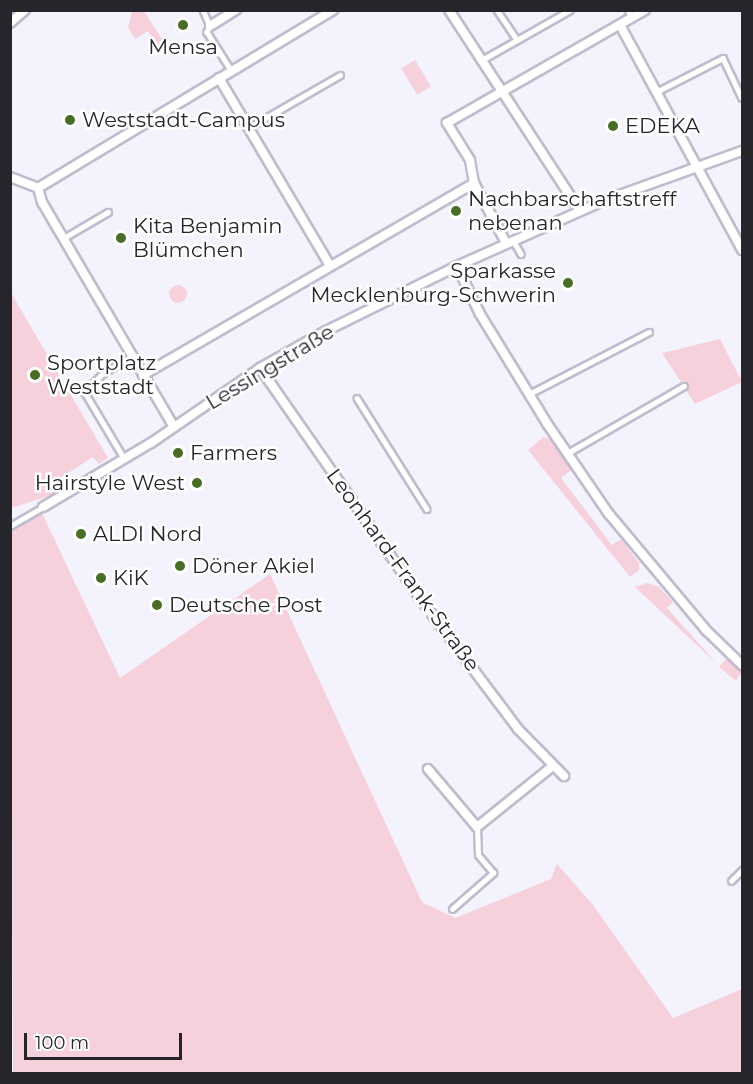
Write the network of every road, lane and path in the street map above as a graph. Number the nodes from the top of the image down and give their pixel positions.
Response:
1 (25, 10) edge
2 (203, 10) edge
3 (236, 10) edge
4 (333, 10) edge
5 (449, 10) edge
6 (498, 10) edge
7 (570, 10) edge
8 (645, 10) edge
9 (10, 22) edge
10 (620, 25) junction
11 (210, 27) junction
12 (517, 39) junction
13 (480, 61) junction
14 (231, 70) junction
15 (340, 75) dead end
16 (219, 78) junction
17 (501, 92) junction
18 (656, 92) junction
19 (742, 98) edge
20 (248, 128) junction
21 (742, 152) edge
22 (700, 167) junction
23 (10, 177) edge
24 (474, 183) junction
25 (38, 188) junction
26 (580, 211) junction
27 (108, 212) dead end
28 (64, 238) junction
29 (510, 241) junction
30 (742, 250) edge
31 (520, 254) dead end
32 (330, 266) junction
33 (457, 266) junction
34 (649, 332) dead end
35 (132, 356) junction
36 (260, 368) junction
37 (144, 375) junction
38 (684, 386) dead end
39 (528, 394) junction
40 (357, 398) dead end
41 (174, 427) junction
42 (566, 454) junction
43 (124, 459) junction
44 (43, 507) joint
45 (427, 508) dead end
46 (10, 526) edge
47 (742, 665) edge
48 (553, 766) junction
49 (428, 769) dead end
50 (564, 776) dead end
51 (477, 827) junction
52 (742, 870) edge
53 (731, 881) dead end
54 (452, 909) dead end

1 - 9 street
2 - 11 lane
3 - 11 street
4 - 14 street
5 - 13 street
6 - 12 lane
7 - 12 lane
8 - 10 street
10 - 17 street
10 - 18 street
11 - 14 lane
12 - 13 lane
13 - 17 street
14 - 16 street
15 - 20 lane
16 - 20 street
16 - 25 street
17 - 24 street
17 - 26 street
18 - 19 lane
18 - 22 street
20 - 32 street
21 - 22 street, Lessingstraße
22 - 26 street, Lessingstraße
22 - 30 street
23 - 25 street
24 - 29 street
24 - 32 street
25 - 28 street
26 - 29 street, Lessingstraße
27 - 28 lane
28 - 35 street
29 - 31 lane
29 - 33 street, Lessingstraße
32 - 37 street
33 - 36 street, Lessingstraße
33 - 39 street
34 - 39 lane
35 - 37 street
35 - 43 lane
36 - 41 street, Lessingstraße
36 - 48 street, Leonhard-Frank-Straße
37 - 41 street
38 - 42 lane
39 - 42 street
40 - 45 lane
41 - 43 street, Lessingstraße
42 - 47 street
43 - 44 street, Lessingstraße
44 - 46 lane
48 - 50 street, Leonhard-Frank-Straße
48 - 51 street
49 - 51 street
51 - 54 lane
52 - 53 lane

